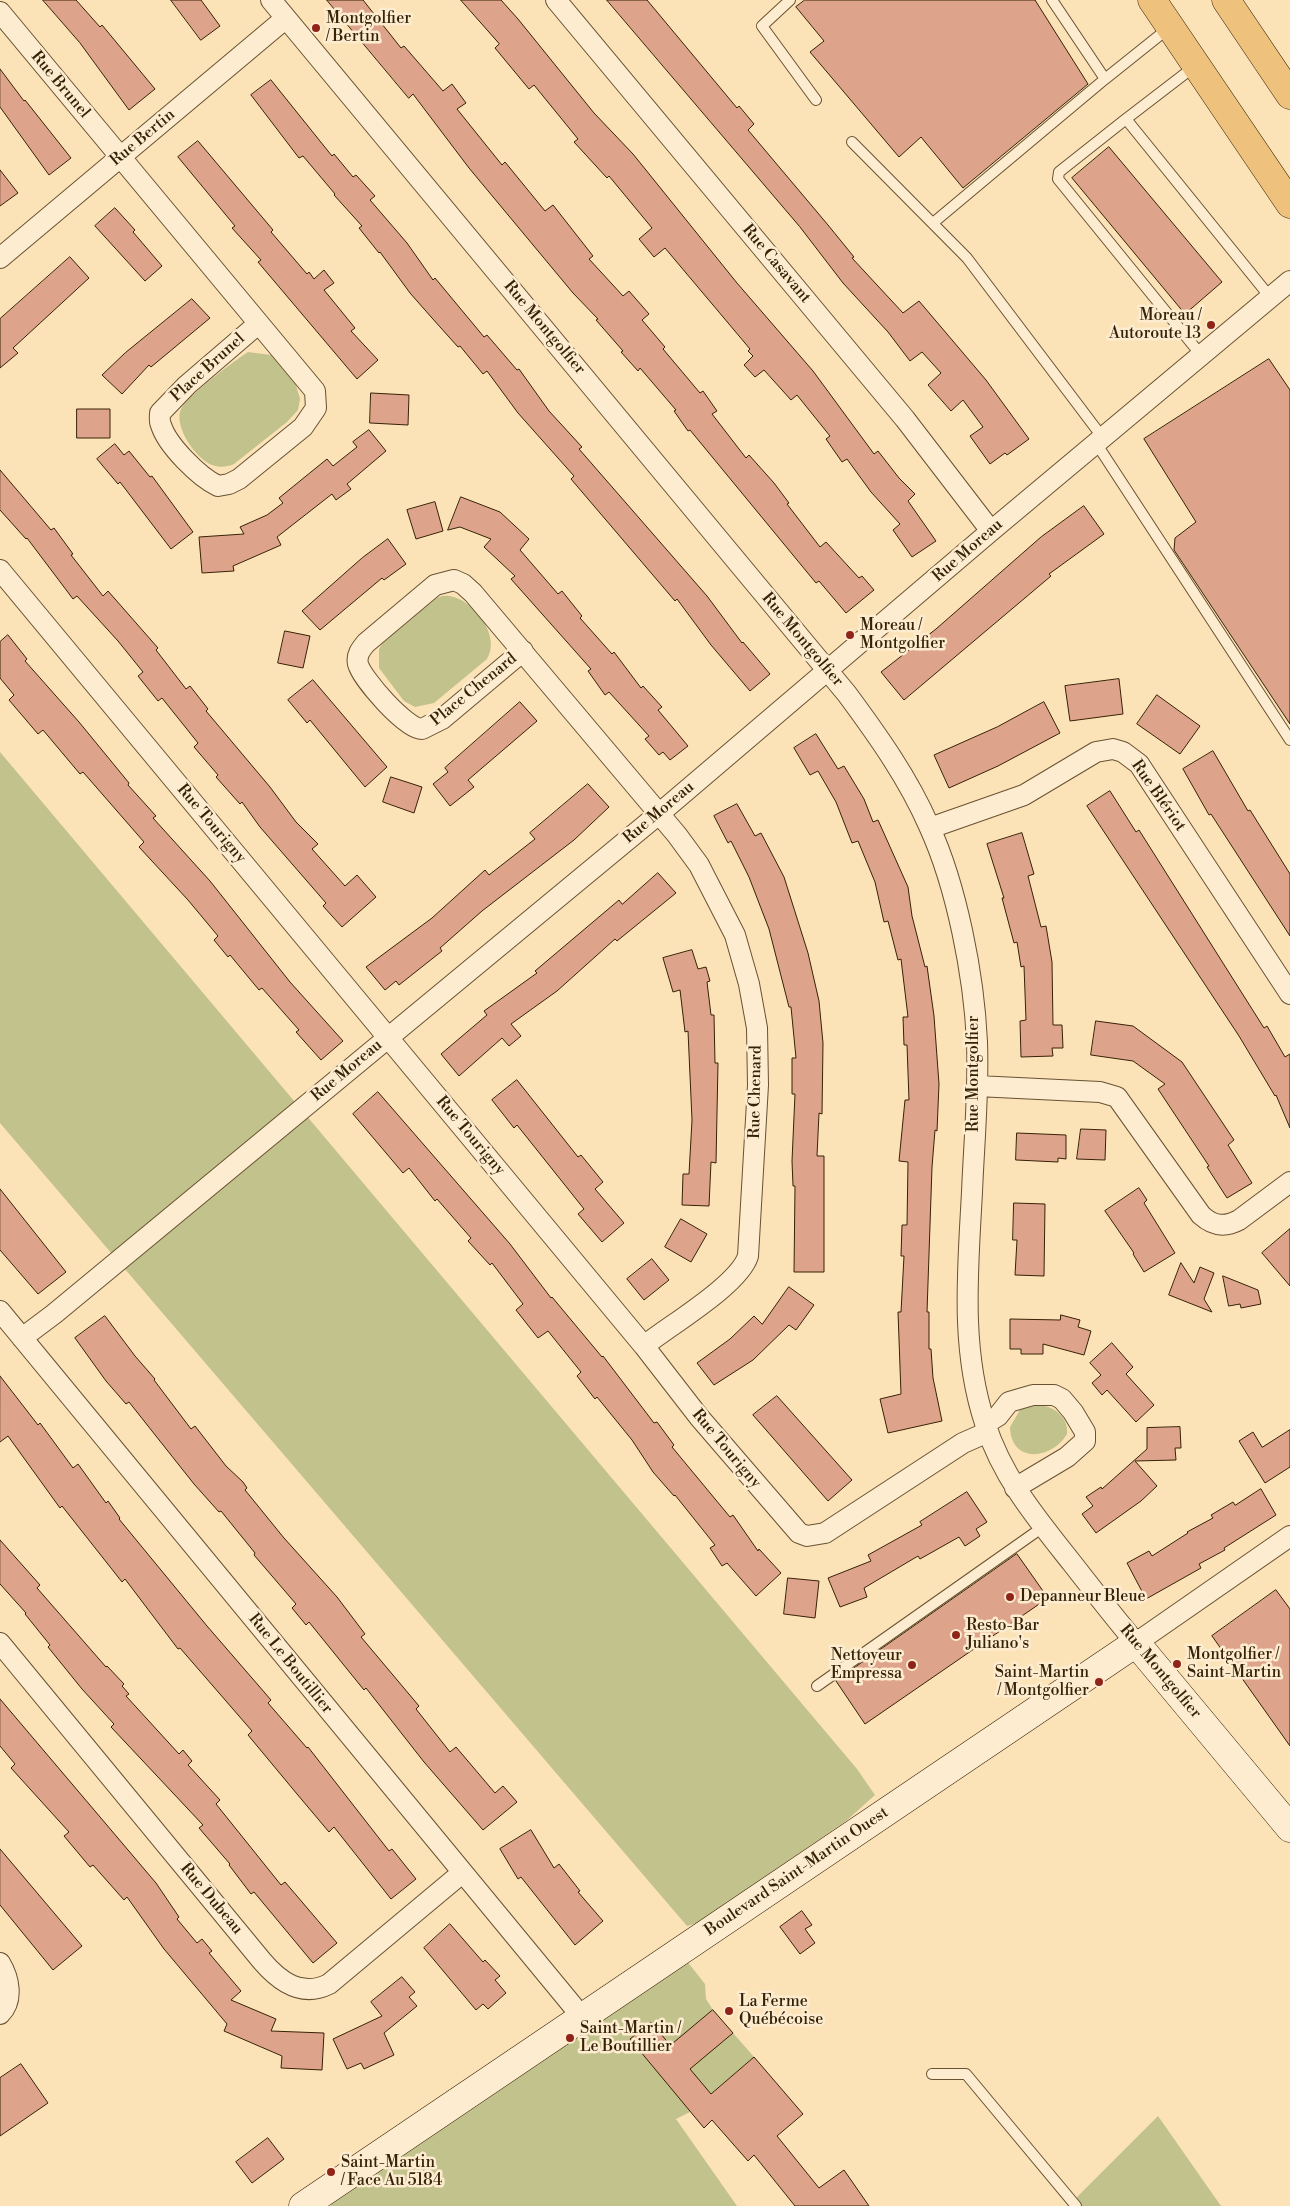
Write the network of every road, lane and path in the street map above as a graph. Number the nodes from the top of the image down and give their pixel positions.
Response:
1 (271, 0) edge
2 (556, 0) edge
3 (790, 0) edge
4 (1052, 0) edge
5 (1152, 0) edge
6 (1226, 0) edge
7 (0, 12) edge
8 (286, 18) junction
9 (1170, 28) junction
10 (1196, 66) junction
11 (1105, 79) junction
12 (1290, 95) edge
13 (816, 100) dead end
14 (1126, 119) junction
15 (852, 142) dead end
16 (121, 157) junction
17 (1290, 204) edge
18 (933, 223) junction
19 (0, 258) edge
20 (1290, 281) edge
21 (1270, 297) junction
22 (258, 324) junction
23 (1201, 355) junction
24 (1099, 441) junction
25 (991, 531) junction
26 (0, 570) edge
27 (523, 651) junction
28 (828, 671) junction
29 (1290, 740) edge
30 (660, 813) junction
31 (930, 828) junction
32 (1290, 994) edge
33 (388, 1037) junction
34 (977, 1086) junction
35 (1290, 1182) edge
36 (0, 1311) edge
37 (22, 1338) junction
38 (644, 1346) junction
39 (987, 1428) junction
40 (1015, 1488) junction
41 (1043, 1527) junction
42 (1290, 1536) edge
43 (1136, 1643) junction
44 (0, 1644) edge
45 (817, 1686) dead end
46 (1290, 1828) edge
47 (462, 1873) junction
48 (0, 1963) edge
49 (0, 2014) edge
50 (582, 2017) junction
51 (932, 2074) dead end
52 (303, 2206) edge
53 (1076, 2206) edge

1 - 8 street, Rue Montgolfier
2 - 25 street, Rue Casavant
3 - 13 lane
4 - 11 lane
5 - 9 main road
6 - 12 main road
7 - 16 street, Rue Brunel
8 - 16 street, Rue Bertin
8 - 28 street, Rue Montgolfier
9 - 10 main road
9 - 11 lane
10 - 14 lane
10 - 17 main road
11 - 18 lane
14 - 21 lane
14 - 23 lane
15 - 18 lane
16 - 19 street, Rue Bertin
16 - 22 street, Place Brunel
18 - 24 lane
20 - 21 street, Rue Moreau
21 - 23 street, Rue Moreau
22 - 22 street, Place Brunel
23 - 24 street, Rue Moreau
24 - 25 street, Rue Moreau
24 - 29 lane
25 - 28 street, Rue Moreau
26 - 33 street, Rue Tourigny
27 - 27 street, Place Chenard
27 - 30 street, Place Chenard
28 - 30 street, Rue Moreau
28 - 31 street, Rue Montgolfier
30 - 33 street, Rue Moreau
30 - 38 street, Rue Chenard
31 - 32 street, Rue Blériot
31 - 34 street, Rue Montgolfier
33 - 37 street, Rue Moreau
33 - 38 street, Rue Tourigny
34 - 35 street
34 - 39 street, Rue Montgolfier
36 - 37 street, Rue Le Boutillier
37 - 47 street, Rue Le Boutillier
38 - 39 street, Rue Tourigny
39 - 40 street, Rue Montgolfier
39 - 40 street
40 - 41 street, Rue Montgolfier
41 - 43 street, Rue Montgolfier
41 - 45 lane
42 - 43 street, Boulevard Saint-Martin Ouest
43 - 46 main road, Rue Montgolfier
43 - 50 main road, Boulevard Saint-Martin Ouest
44 - 47 street, Rue Dubeau
47 - 50 street, Rue Le Boutillier
48 - 49 street
50 - 52 main road, Boulevard Saint-Martin Ouest
51 - 53 lane

